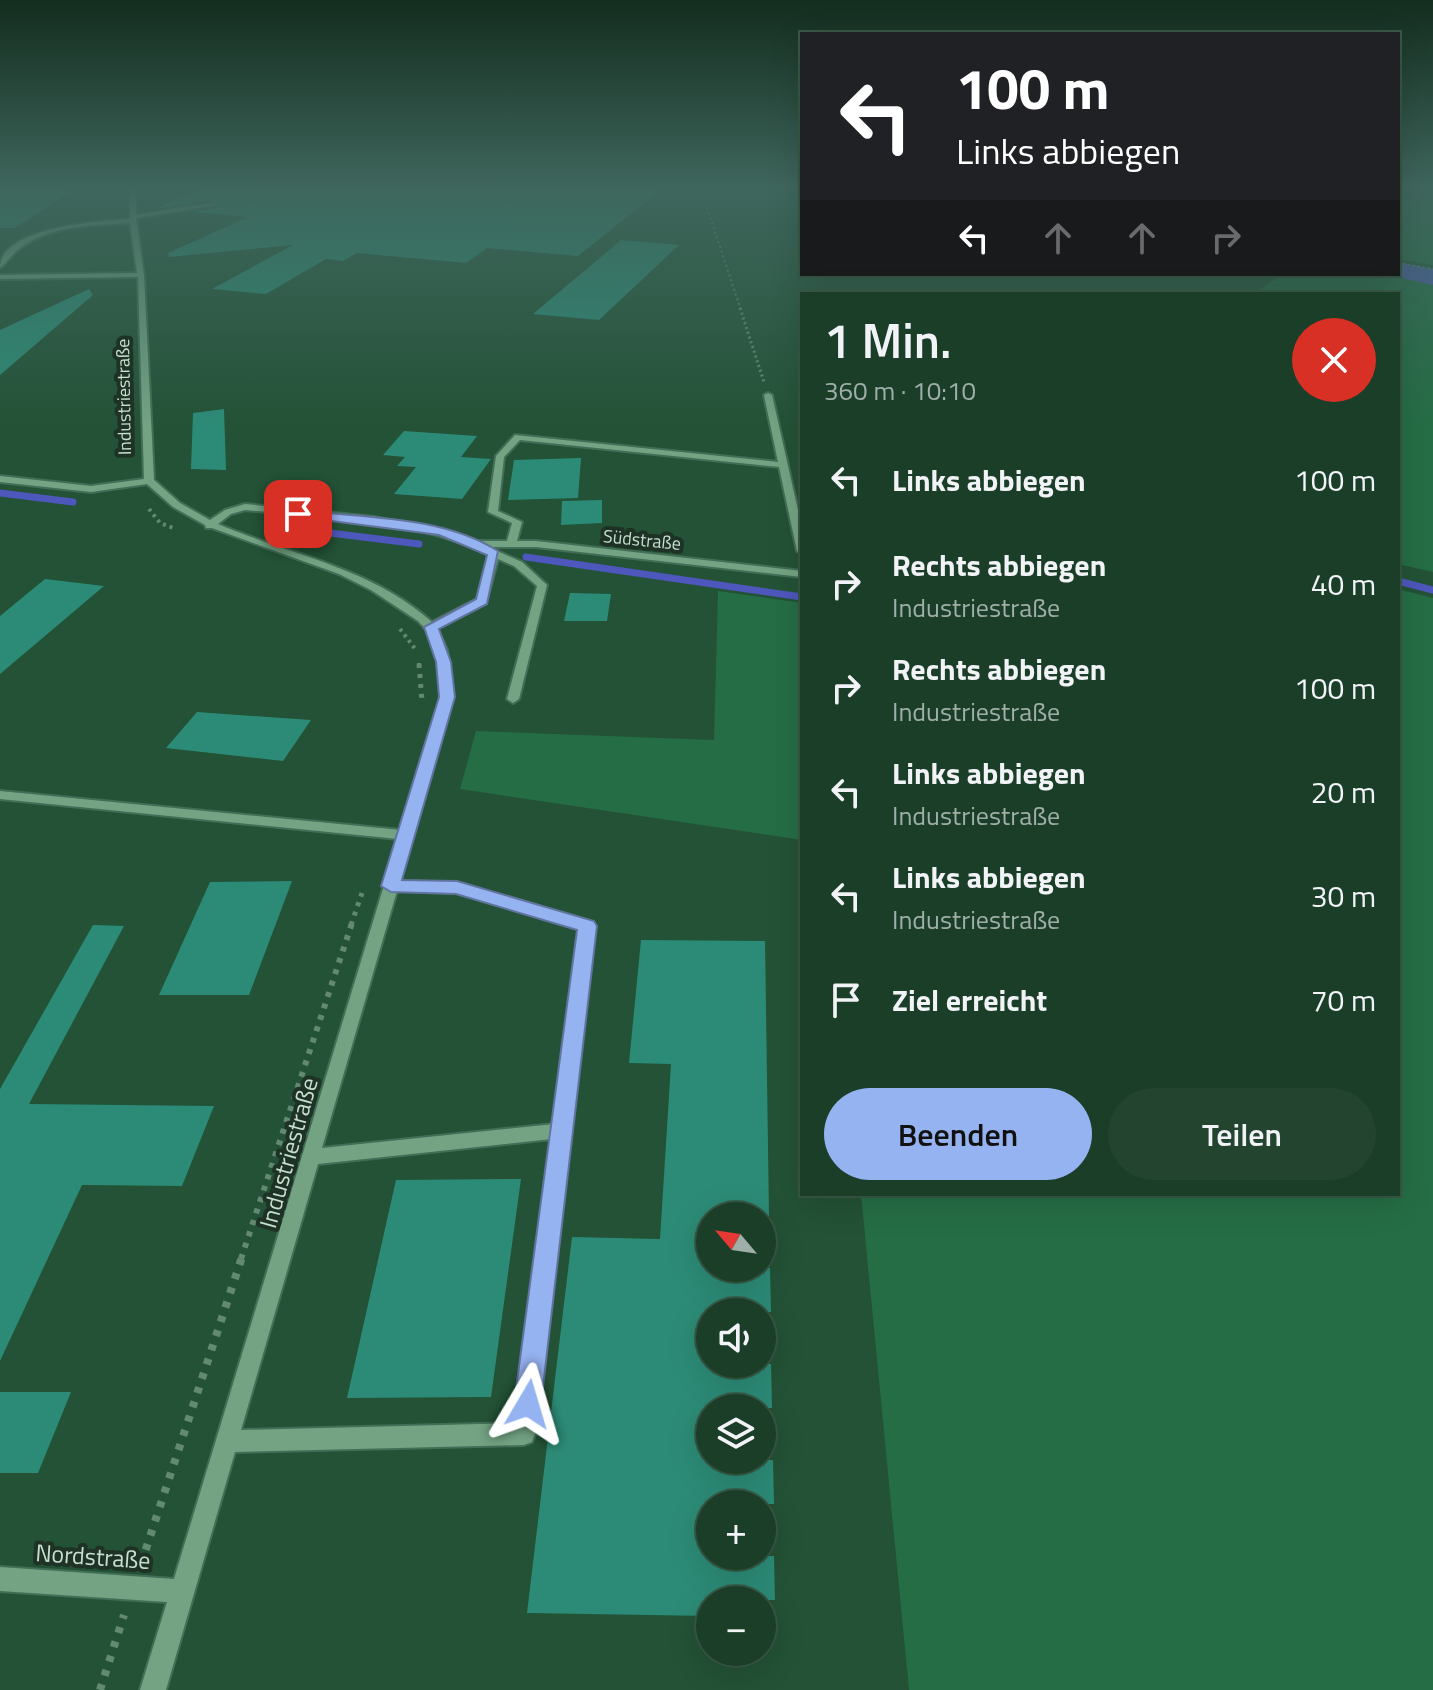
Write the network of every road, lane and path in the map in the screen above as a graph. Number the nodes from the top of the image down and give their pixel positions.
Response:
1 (140, 268) edge
2 (727, 268) edge
3 (141, 275) junction
4 (0, 277) edge
5 (768, 395) joint
6 (784, 465) junction
7 (0, 479) edge
8 (149, 481) junction
9 (131, 486) junction
10 (209, 526) junction
11 (186, 533) dead end
12 (800, 541) edge
13 (478, 544) junction
14 (511, 544) junction
15 (494, 554) junction
16 (800, 574) edge
17 (390, 617) dead end
18 (431, 627) junction
19 (513, 699) dead end
20 (423, 711) dead end
21 (0, 795) edge
22 (405, 837) junction
23 (368, 877) dead end
24 (391, 886) junction
25 (562, 1131) junction
26 (310, 1157) junction
27 (227, 1441) junction
28 (0, 1579) edge
29 (133, 1588) junction
30 (183, 1591) junction
31 (100, 1690) edge
32 (153, 1690) edge

1 - 3 street, Industriestraße
2 - 5 path
3 - 4 street
3 - 8 street, Industriestraße
5 - 6 street
6 - 12 street
6 - 14 street
7 - 9 street
8 - 9 street
8 - 10 street, Industriestraße
9 - 11 path
10 - 13 street
10 - 18 street, Industriestraße
13 - 14 street, Südstraße
13 - 15 street
14 - 16 street, Südstraße
15 - 18 street
15 - 19 street
17 - 20 path
18 - 22 street, Industriestraße
21 - 22 street
22 - 24 street, Industriestraße
23 - 29 path
24 - 25 street
24 - 26 street, Industriestraße
25 - 26 street
25 - 27 street
26 - 27 street, Industriestraße
27 - 30 street, Industriestraße
28 - 29 street, Nordstraße
29 - 30 street, Nordstraße
29 - 31 path
30 - 32 street, Industriestraße

